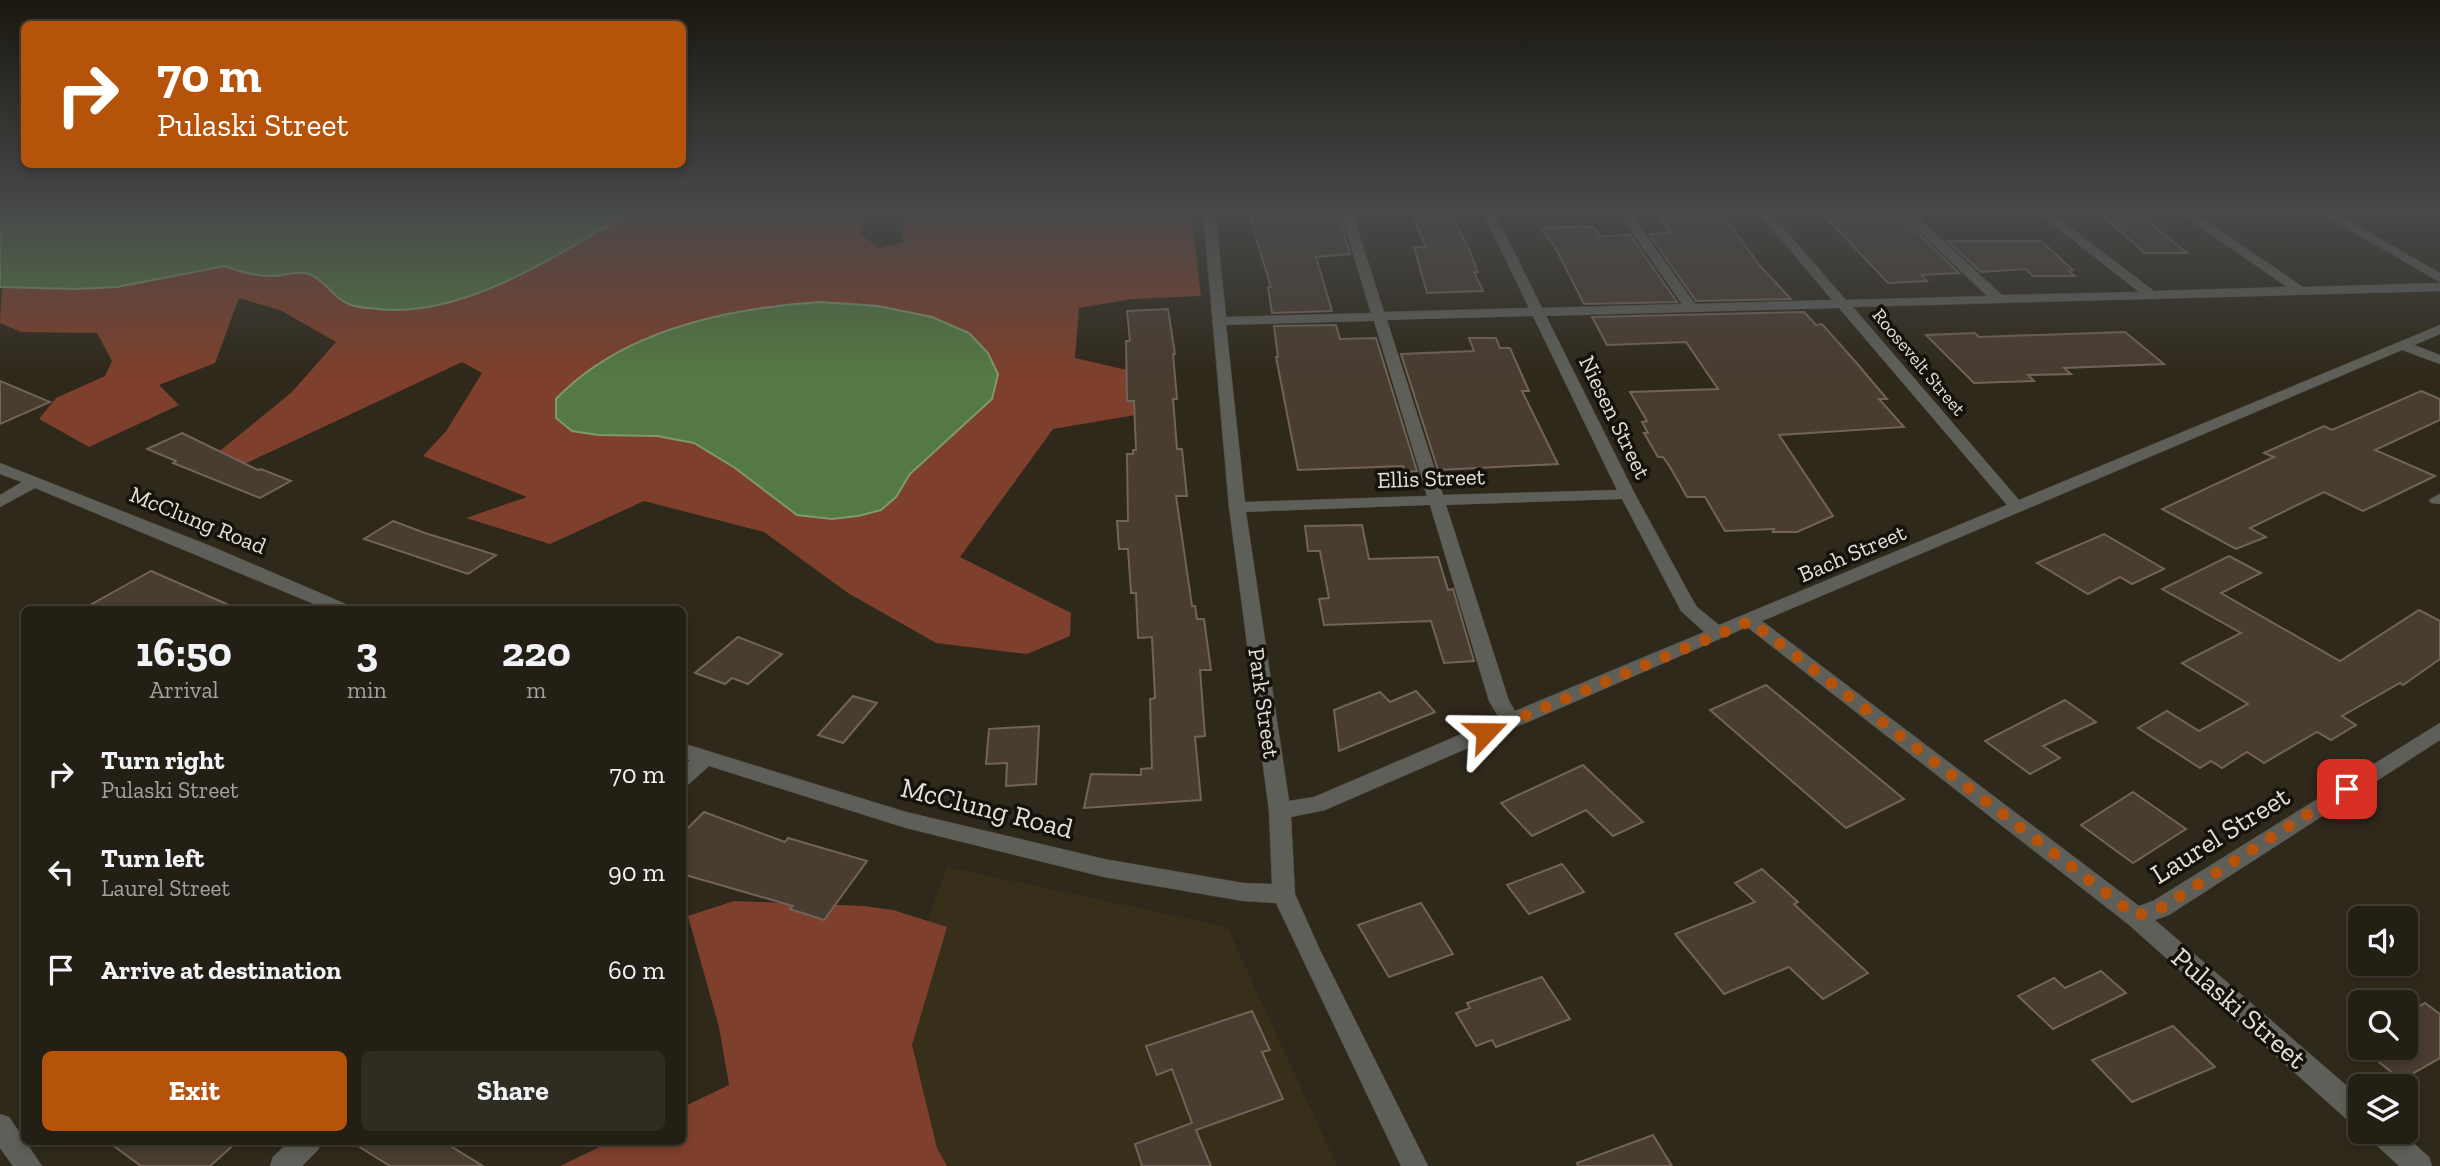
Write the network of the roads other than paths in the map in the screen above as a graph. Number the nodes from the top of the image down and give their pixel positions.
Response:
1 (1215, 265) edge
2 (1362, 265) edge
3 (1515, 265) edge
4 (1662, 265) edge
5 (1810, 265) edge
6 (1962, 265) edge
7 (2113, 265) edge
8 (2263, 265) edge
9 (2418, 265) edge
10 (2440, 278) edge
11 (2440, 287) edge
12 (2299, 290) junction
13 (2150, 294) junction
14 (1998, 299) junction
15 (1844, 304) junction
16 (1692, 308) junction
17 (1538, 313) junction
18 (1378, 317) junction
19 (1221, 321) junction
20 (2440, 329) edge
21 (2401, 345) junction
22 (2440, 360) edge
23 (0, 468) edge
24 (34, 482) junction
25 (1627, 494) junction
26 (1438, 500) junction
27 (0, 502) edge
28 (1237, 507) junction
29 (2017, 507) junction
30 (335, 606) edge
31 (1750, 621) junction
32 (1717, 633) junction
33 (1511, 721) junction
34 (2440, 730) edge
35 (686, 752) edge
36 (704, 759) junction
37 (686, 775) edge
38 (1280, 811) junction
39 (1284, 894) junction
40 (2136, 916) junction
41 (2348, 1104) edge
42 (0, 1126) edge
43 (2394, 1144) edge
44 (305, 1145) edge
45 (29, 1166) edge
46 (283, 1166) edge
47 (1415, 1166) edge
48 (2419, 1166) edge

1 - 19 street, Park Street
2 - 18 street
3 - 17 street, Niesen Street
4 - 16 street
5 - 15 street, Roosevelt Street
6 - 14 street
7 - 13 street
8 - 12 street
9 - 10 street
11 - 12 street
12 - 13 street
13 - 14 street
14 - 15 street
15 - 16 street
15 - 29 street, Roosevelt Street
16 - 17 street
17 - 18 street
17 - 25 street, Niesen Street
18 - 19 street
18 - 26 street
19 - 28 street, Park Street
20 - 21 street, Bach Street
21 - 22 street
21 - 29 street, Bach Street
23 - 24 street, McClung Road
24 - 27 street
24 - 30 street, McClung Road
25 - 26 street, Ellis Street
25 - 32 street, Niesen Street
26 - 28 street, Ellis Street
26 - 33 street
28 - 38 street, Park Street
29 - 31 street, Bach Street
31 - 32 street, Bach Street
31 - 40 street, Pulaski Street
32 - 33 street, Bach Street
33 - 38 street, Bach Street
34 - 40 street, Laurel Street
35 - 36 street, McClung Road
36 - 37 street
36 - 39 street, McClung Road
38 - 39 street, Park Street
39 - 47 street, Park Street
40 - 41 street, Pulaski Street
42 - 45 street
43 - 48 street
44 - 46 street

